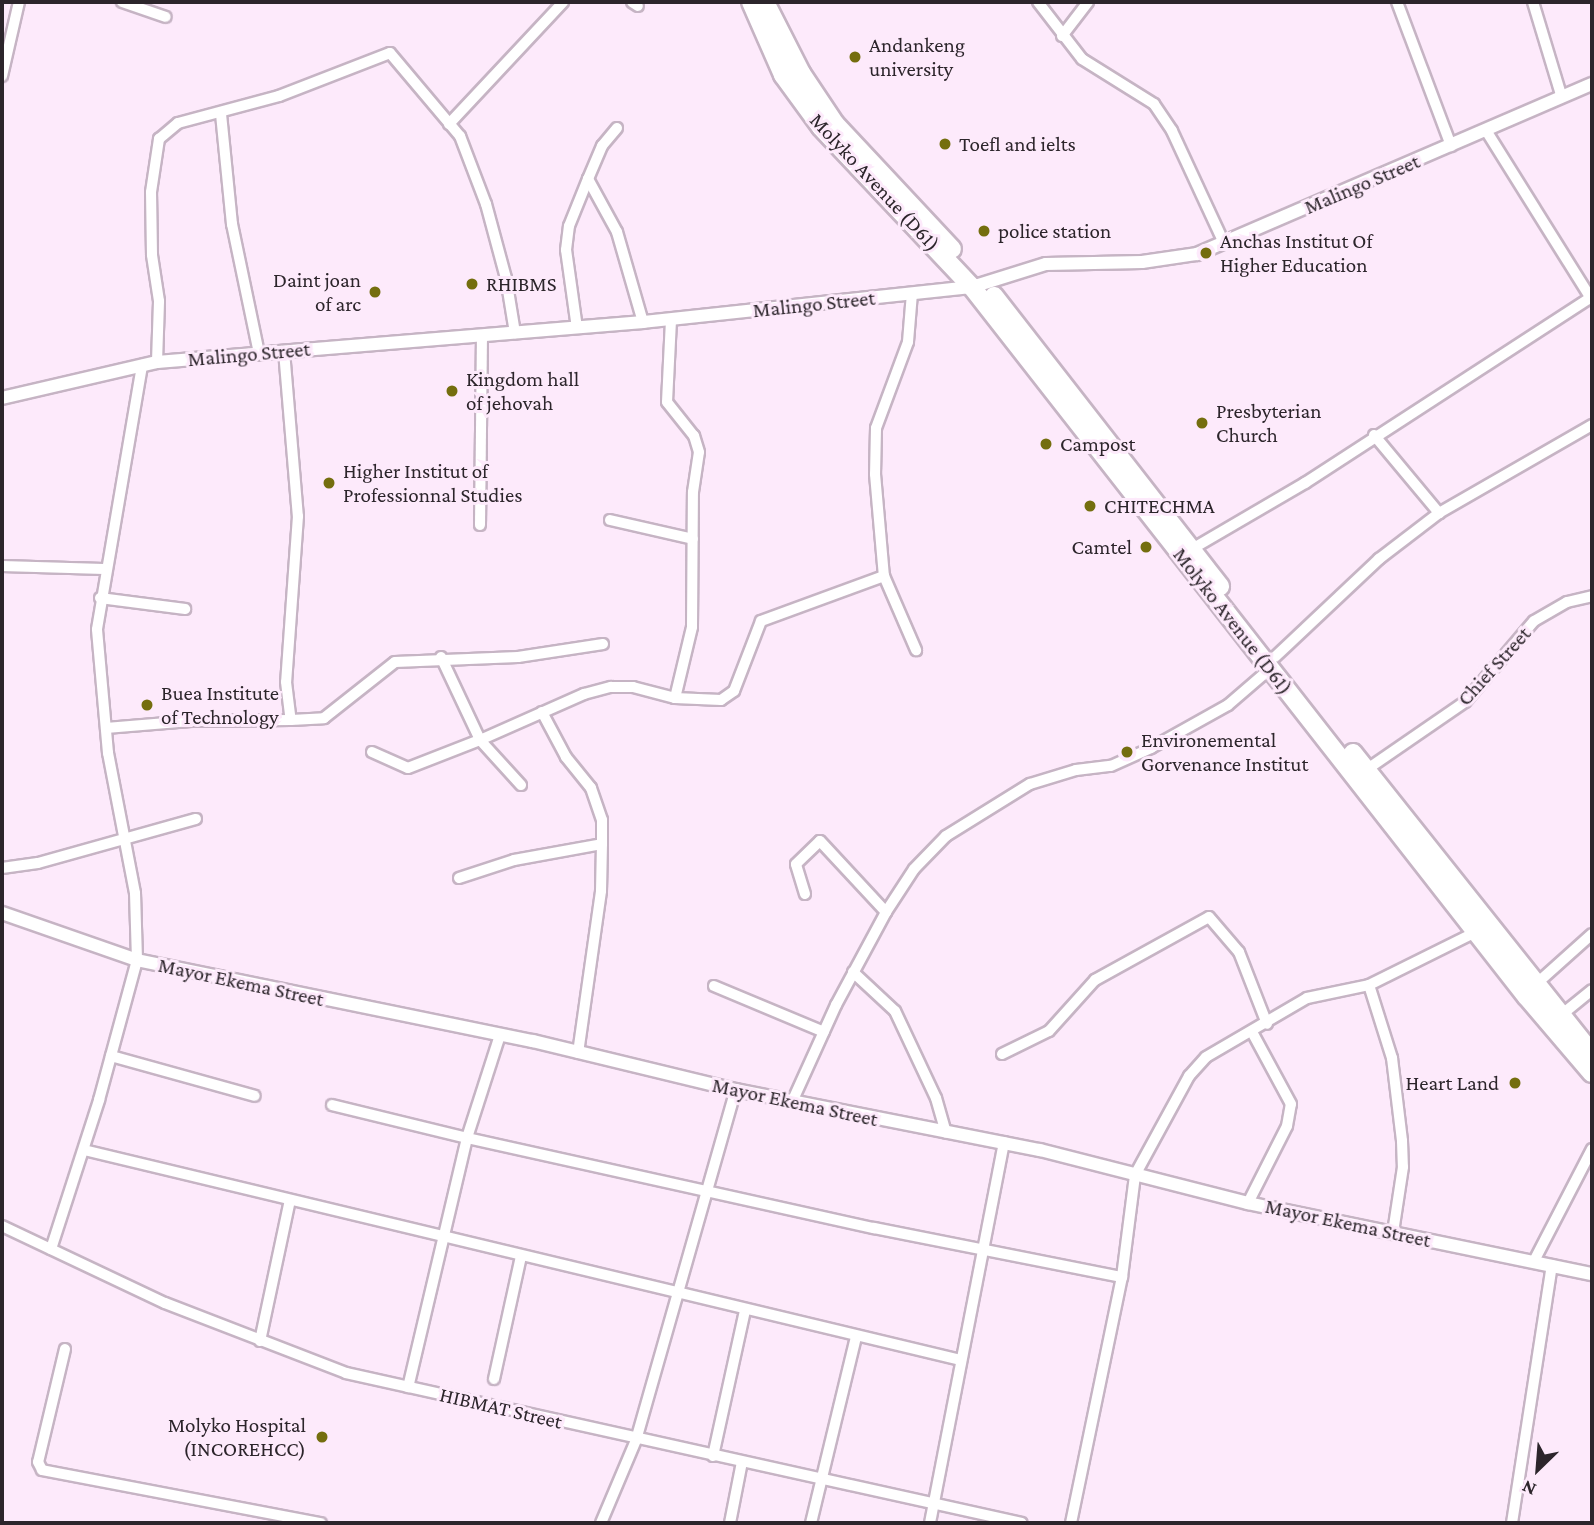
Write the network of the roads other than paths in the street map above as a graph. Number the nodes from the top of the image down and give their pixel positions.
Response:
1 (19, 2) edge
2 (122, 2) edge
3 (563, 2) edge
4 (762, 2) edge
5 (1038, 2) edge
6 (1088, 2) edge
7 (1397, 2) edge
8 (1533, 2) edge
9 (166, 17) dead end
10 (1062, 36) junction
11 (2, 76) edge
12 (1592, 84) edge
13 (1560, 95) junction
14 (221, 114) junction
15 (449, 124) junction
16 (617, 128) dead end
17 (1488, 132) junction
18 (1451, 146) junction
19 (589, 179) junction
20 (1224, 243) junction
21 (978, 285) junction
22 (912, 293) junction
23 (1591, 299) edge
24 (671, 319) junction
25 (643, 322) junction
26 (577, 328) junction
27 (515, 333) junction
28 (482, 335) junction
29 (284, 351) junction
30 (259, 353) junction
31 (157, 362) junction
32 (142, 365) junction
33 (2, 398) edge
34 (1592, 425) edge
35 (1374, 435) junction
36 (1438, 513) junction
37 (610, 520) dead end
38 (480, 525) dead end
39 (693, 539) junction
40 (1192, 549) junction
41 (2, 566) edge
42 (104, 569) junction
43 (884, 576) junction
44 (1592, 596) edge
45 (100, 597) junction
46 (185, 609) dead end
47 (603, 644) dead end
48 (916, 650) dead end
49 (441, 657) junction
50 (1273, 662) junction
51 (675, 698) junction
52 (542, 712) junction
53 (291, 720) junction
54 (106, 727) junction
55 (480, 740) junction
56 (372, 752) dead end
57 (1361, 773) junction
58 (521, 785) dead end
59 (196, 819) dead end
60 (128, 837) junction
61 (602, 844) junction
62 (2, 868) edge
63 (459, 878) dead end
64 (805, 894) dead end
65 (886, 912) junction
66 (2, 913) edge
67 (1476, 932) junction
68 (1592, 934) edge
69 (137, 960) junction
70 (853, 972) junction
71 (1369, 985) junction
72 (1535, 985) junction
73 (714, 986) dead end
74 (1592, 990) edge
75 (1560, 1016) junction
76 (1267, 1024) junction
77 (824, 1032) junction
78 (1252, 1032) junction
79 (500, 1035) junction
80 (578, 1052) junction
81 (1002, 1054) dead end
82 (1592, 1054) edge
83 (111, 1056) junction
84 (1592, 1073) edge
85 (736, 1090) junction
86 (255, 1096) dead end
87 (792, 1102) junction
88 (332, 1105) dead end
89 (946, 1133) junction
90 (467, 1138) junction
91 (1004, 1142) junction
92 (1592, 1149) edge
93 (84, 1150) junction
94 (1135, 1175) junction
95 (707, 1193) junction
96 (290, 1200) junction
97 (1248, 1203) junction
98 (2, 1226) edge
99 (1392, 1232) junction
100 (441, 1238) junction
101 (51, 1249) junction
102 (982, 1250) junction
103 (521, 1256) junction
104 (1534, 1261) junction
105 (1552, 1265) junction
106 (1592, 1274) edge
107 (1122, 1277) junction
108 (681, 1294) junction
109 (745, 1311) junction
110 (856, 1337) junction
111 (260, 1341) junction
112 (65, 1349) dead end
113 (961, 1360) junction
114 (494, 1380) dead end
115 (408, 1387) junction
116 (636, 1440) junction
117 (713, 1456) junction
118 (742, 1462) junction
119 (820, 1479) junction
120 (937, 1503) junction
121 (321, 1523) edge
122 (601, 1523) edge
123 (730, 1523) edge
124 (811, 1523) edge
125 (930, 1523) edge
126 (1022, 1523) edge
127 (1071, 1523) edge
128 (1512, 1523) edge

1 - 11 street
2 - 9 street
3 - 15 street
4 - 21 highway, Molyko Avenue (D61)
5 - 10 street
6 - 10 street
7 - 18 street
8 - 13 street
10 - 20 street
12 - 13 street, Malingo Street
13 - 17 street, Malingo Street
14 - 15 street
14 - 30 street
14 - 31 street
15 - 27 street
16 - 19 street
17 - 18 street, Malingo Street
17 - 23 street
18 - 20 street, Malingo Street
19 - 25 street
19 - 26 street
20 - 21 street, Malingo Street
21 - 22 street, Malingo Street
21 - 40 highway, Molyko Avenue (D61)
21 - 50 highway, Molyko Avenue (D61)
22 - 24 street, Malingo Street
22 - 43 street
23 - 35 street
24 - 25 street, Malingo Street
24 - 39 street
25 - 26 street, Malingo Street
26 - 27 street, Malingo Street
27 - 28 street, Malingo Street
28 - 29 street, Malingo Street
28 - 38 street
29 - 30 street, Malingo Street
29 - 53 street
30 - 31 street, Malingo Street
31 - 32 street, Malingo Street
32 - 33 street, Malingo Street
32 - 42 street
34 - 36 street
35 - 36 street
35 - 40 street
36 - 50 street
37 - 39 street
39 - 51 street
40 - 50 highway, Molyko Avenue (D61)
41 - 42 street
42 - 45 street
43 - 48 street
43 - 51 street
44 - 57 street, Chief Street
45 - 46 street
45 - 54 street
47 - 49 street
49 - 53 street
49 - 55 street
50 - 57 highway, Molyko Avenue (D61)
50 - 65 street
51 - 52 street
52 - 55 street
52 - 61 street
53 - 54 street
54 - 60 street
55 - 56 street
55 - 58 street
57 - 67 highway, Molyko Avenue (D61)
57 - 72 highway, Molyko Avenue (D61)
59 - 60 street
60 - 62 street
60 - 69 street
61 - 63 street
61 - 80 street
64 - 65 street
65 - 70 street
66 - 69 street, Mayor Ekema Street
67 - 71 street
67 - 84 highway, Molyko Avenue (D61)
68 - 72 street
69 - 79 street, Mayor Ekema Street
69 - 83 street
70 - 77 street
70 - 89 street
71 - 76 street
71 - 99 street
72 - 75 highway, Molyko Avenue (D61)
73 - 77 street
74 - 75 street
75 - 82 highway, Molyko Avenue (D61)
76 - 78 street
76 - 81 street
77 - 87 street
78 - 94 street
78 - 97 street
79 - 80 street, Mayor Ekema Street
79 - 90 street
80 - 85 street, Mayor Ekema Street
83 - 86 street
83 - 93 street
85 - 87 street, Mayor Ekema Street
85 - 95 street
87 - 89 street, Mayor Ekema Street
88 - 90 street
89 - 91 street, Mayor Ekema Street
90 - 95 street
90 - 100 street
91 - 94 street, Mayor Ekema Street
91 - 102 street
92 - 104 street
93 - 96 street
93 - 101 street
94 - 97 street, Mayor Ekema Street
94 - 107 street
95 - 102 street
95 - 108 street
96 - 100 street
96 - 111 street
97 - 99 street, Mayor Ekema Street
98 - 101 street, HIBMAT Street
99 - 104 street, Mayor Ekema Street
100 - 103 street
100 - 115 street
101 - 111 street, HIBMAT Street
102 - 107 street
102 - 113 street
103 - 108 street
103 - 114 street
104 - 105 street, Mayor Ekema Street
105 - 106 street, Mayor Ekema Street
105 - 128 street
107 - 127 street
108 - 109 street
108 - 116 street
109 - 110 street
109 - 117 street
110 - 113 street
110 - 119 street
111 - 115 street, HIBMAT Street
112 - 121 street
113 - 120 street
115 - 116 street, HIBMAT Street
116 - 117 street, HIBMAT Street
116 - 122 street
117 - 118 street, HIBMAT Street
118 - 119 street, HIBMAT Street
118 - 123 street
119 - 120 street, HIBMAT Street
119 - 124 street
120 - 125 street
120 - 126 street, HIBMAT Street

